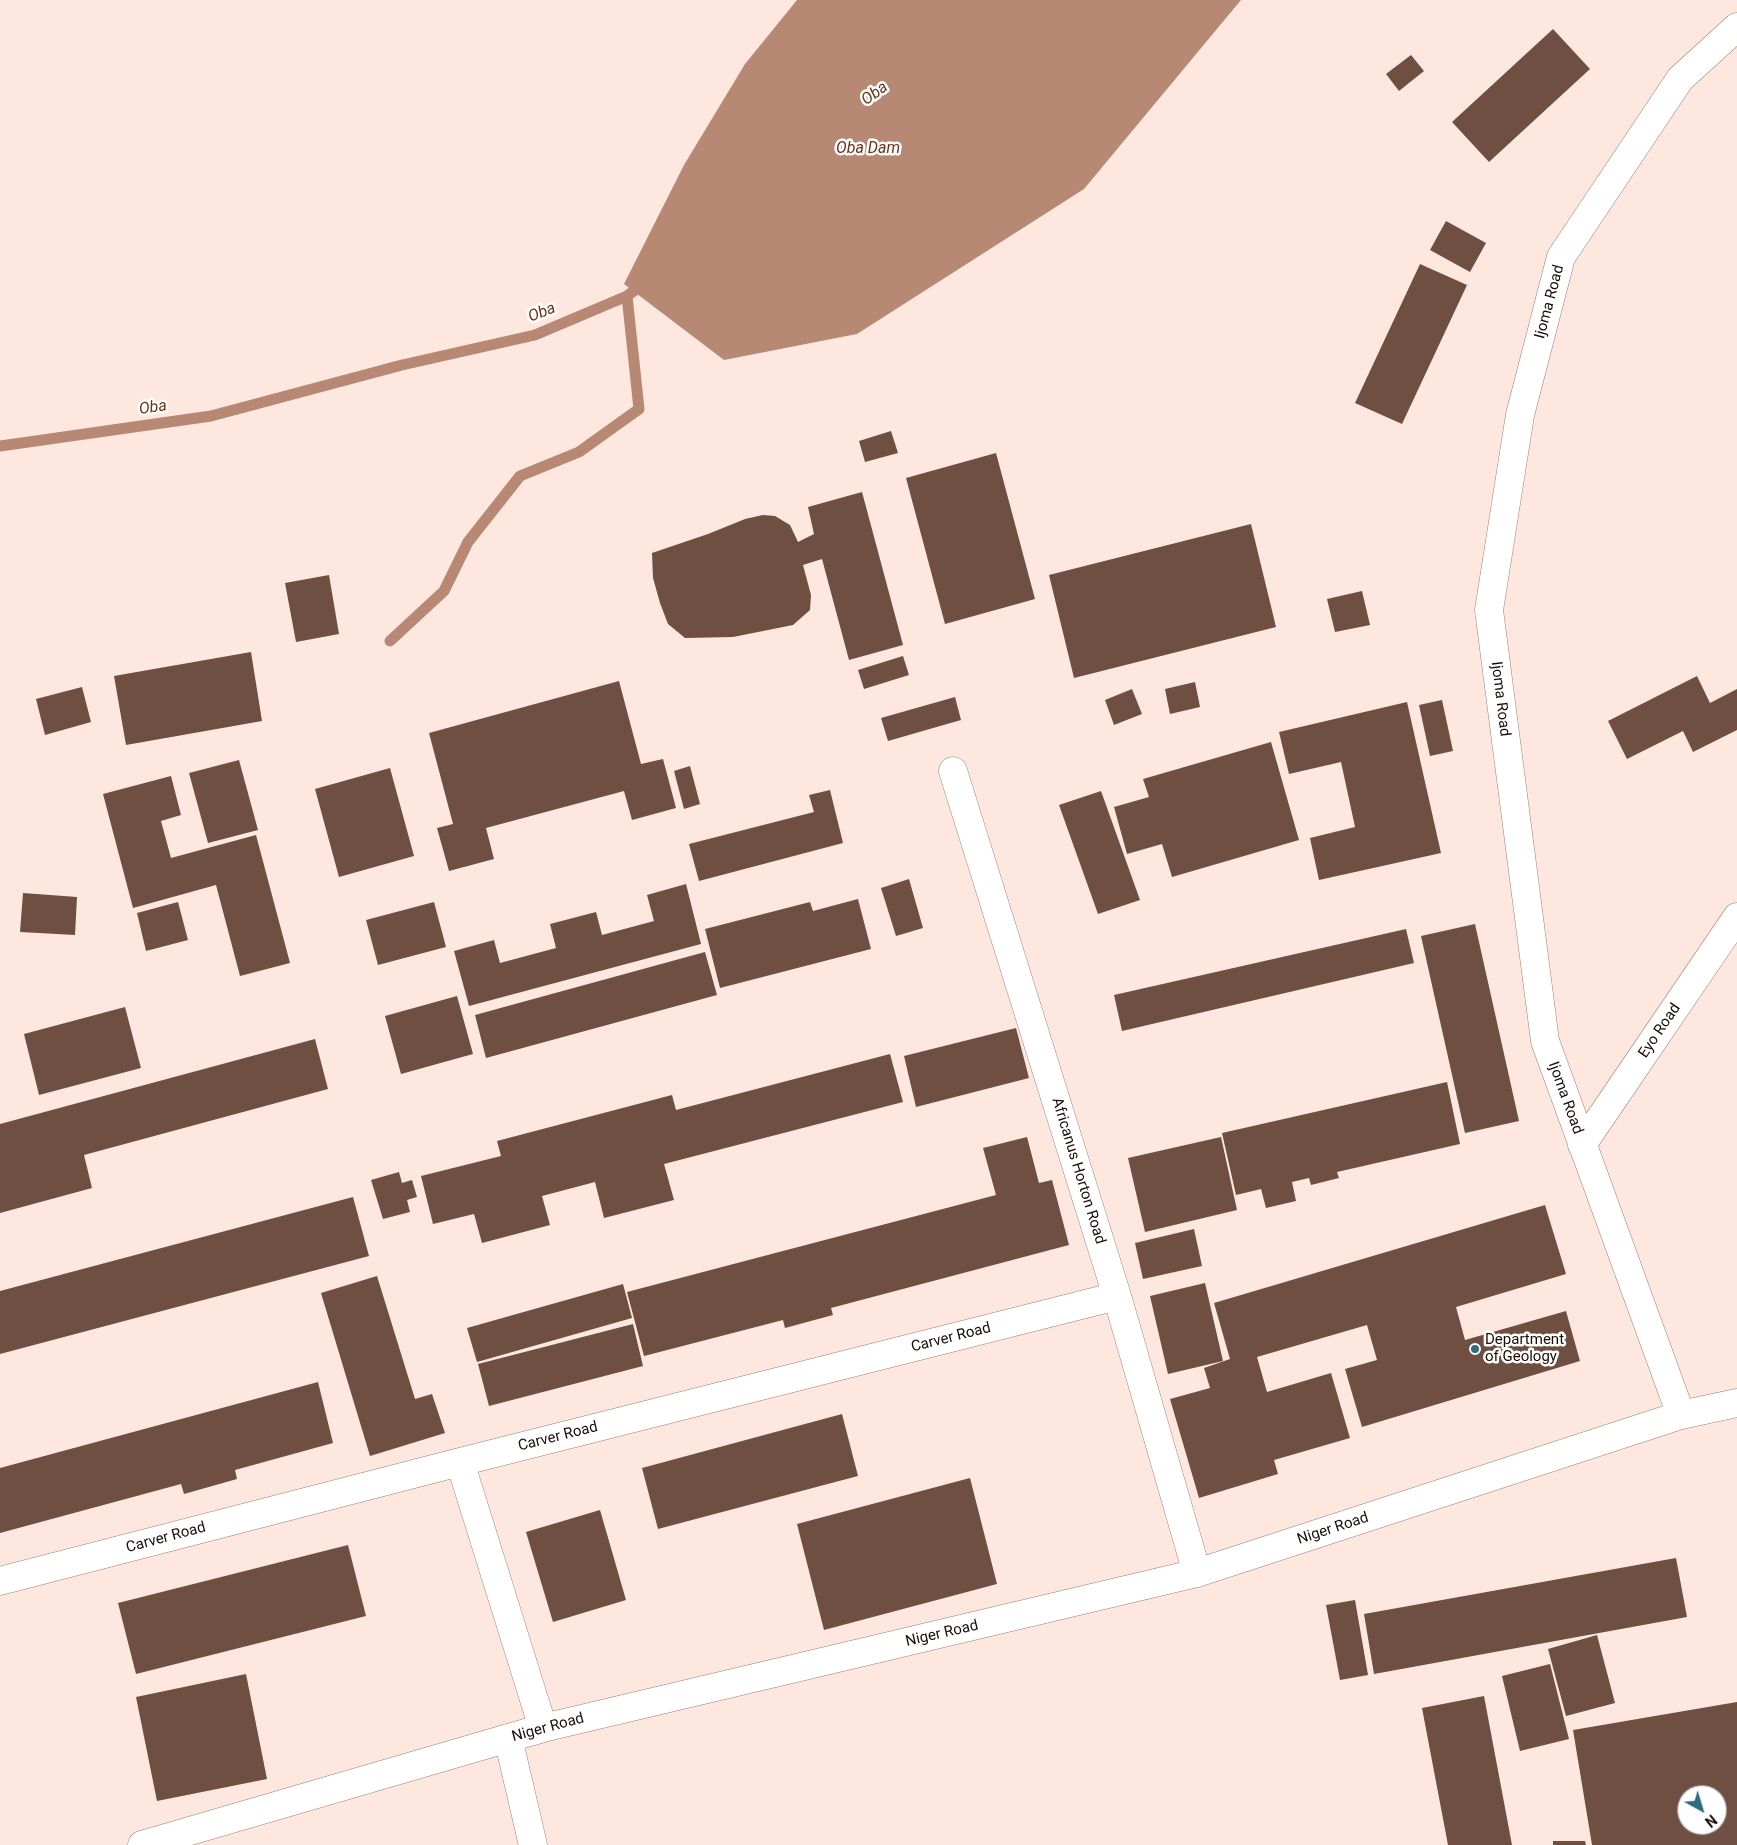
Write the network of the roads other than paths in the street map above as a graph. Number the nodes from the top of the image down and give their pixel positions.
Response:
1 (1737, 27) edge
2 (954, 771) dead end
3 (1737, 917) edge
4 (1582, 1145) junction
5 (1118, 1296) junction
6 (1737, 1403) edge
7 (1681, 1414) junction
8 (460, 1462) junction
9 (1198, 1573) junction
10 (0, 1581) edge
11 (543, 1728) junction
12 (508, 1738) junction
13 (142, 1845) edge
14 (533, 1845) edge

1 - 4 street, Ijoma Road
2 - 5 street, Africanus Horton Road
3 - 4 street, Eyo Road
4 - 7 street, Ijoma Road
5 - 8 street, Carver Road
5 - 9 street, Africanus Horton Road
6 - 7 street, Niger Road
7 - 9 street, Niger Road
8 - 10 street, Carver Road
8 - 11 street
9 - 11 street, Niger Road
11 - 12 street, Niger Road
12 - 13 street, Niger Road
12 - 14 street

